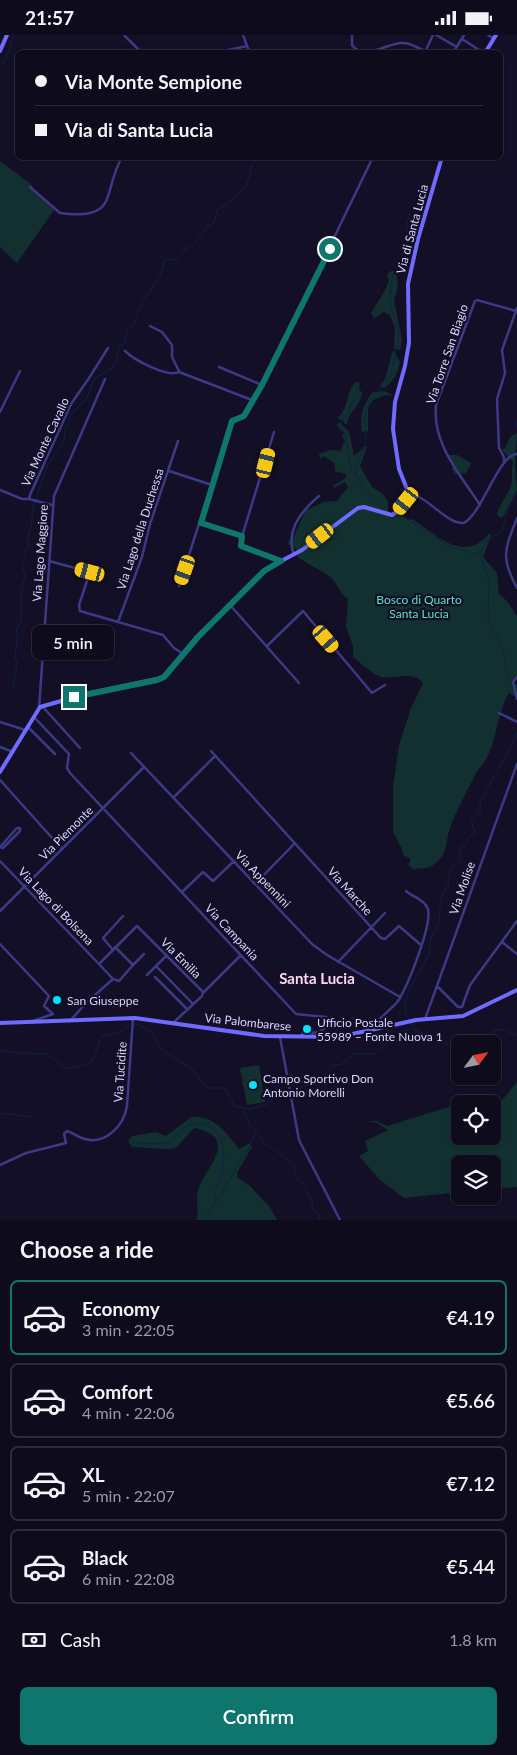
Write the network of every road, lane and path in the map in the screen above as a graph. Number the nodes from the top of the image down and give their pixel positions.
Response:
1 (7, 35) edge
2 (124, 35) edge
3 (242, 35) edge
4 (352, 35) edge
5 (435, 35) edge
6 (464, 35) edge
7 (488, 35) edge
8 (495, 37) edge
9 (462, 39) junction
10 (247, 46) junction
11 (457, 47) junction
12 (139, 50) edge
13 (228, 50) edge
14 (249, 50) edge
15 (358, 50) edge
16 (375, 50) edge
17 (420, 50) edge
18 (425, 50) edge
19 (455, 50) edge
20 (479, 50) edge
21 (486, 50) edge
22 (0, 51) edge
23 (120, 160) edge
24 (372, 160) edge
25 (441, 160) edge
26 (30, 187) dead end
27 (516, 310) edge
28 (150, 326) dead end
29 (108, 348) dead end
30 (125, 351) dead end
31 (219, 367) dead end
32 (20, 371) dead end
33 (179, 372) junction
34 (105, 379) dead end
35 (262, 385) junction
36 (252, 401) junction
37 (0, 412) edge
38 (274, 432) dead end
39 (178, 441) dead end
40 (517, 454) edge
41 (504, 463) junction
42 (169, 471) junction
43 (212, 485) junction
44 (0, 490) edge
45 (409, 494) junction
46 (319, 496) dead end
47 (29, 499) junction
48 (52, 505) junction
49 (480, 505) junction
50 (517, 518) edge
51 (201, 523) junction
52 (242, 536) junction
53 (294, 555) junction
54 (48, 561) junction
55 (281, 561) junction
56 (179, 586) dead end
57 (517, 588) edge
58 (230, 605) junction
59 (118, 622) junction
60 (267, 646) junction
61 (183, 654) junction
62 (517, 677) edge
63 (299, 683) dead end
64 (384, 685) dead end
65 (517, 699) edge
66 (40, 707) junction
67 (499, 713) dead end
68 (34, 717) junction
69 (0, 723) edge
70 (517, 723) edge
71 (27, 729) junction
72 (0, 747) edge
73 (80, 747) dead end
74 (211, 751) dead end
75 (13, 752) junction
76 (131, 753) dead end
77 (55, 754) dead end
78 (215, 756) junction
79 (517, 764) edge
80 (144, 767) junction
81 (0, 772) edge
82 (0, 779) edge
83 (174, 797) junction
84 (104, 808) junction
85 (295, 843) junction
86 (0, 847) edge
87 (62, 849) junction
88 (0, 861) edge
89 (234, 861) junction
90 (256, 883) junction
91 (25, 887) junction
92 (406, 891) dead end
93 (182, 892) junction
94 (0, 911) edge
95 (385, 913) dead end
96 (123, 917) dead end
97 (517, 921) edge
98 (372, 928) junction
99 (502, 942) junction
100 (0, 944) edge
101 (420, 945) junction
102 (114, 949) junction
103 (144, 954) dead end
104 (517, 954) edge
105 (166, 955) junction
106 (241, 955) junction
107 (338, 961) junction
108 (99, 964) junction
109 (133, 965) junction
110 (156, 966) junction
111 (147, 975) dead end
112 (155, 977) dead end
113 (113, 979) junction
114 (437, 986) junction
115 (517, 990) edge
116 (204, 993) junction
117 (400, 997) junction
118 (193, 1004) junction
119 (187, 1009) junction
120 (133, 1019) junction
121 (425, 1019) junction
122 (379, 1020) junction
123 (69, 1022) junction
124 (0, 1023) edge
125 (29, 1023) junction
126 (174, 1023) junction
127 (380, 1028) junction
128 (372, 1030) junction
129 (280, 1037) junction
130 (301, 1037) junction
131 (0, 1165) edge
132 (340, 1220) edge

1 - 22 street
2 - 12 street
3 - 10 street
4 - 15 street
5 - 11 street
5 - 18 street
6 - 9 street
7 - 8 street
8 - 21 street
9 - 11 street
9 - 20 street
10 - 13 street
10 - 14 street
11 - 19 street
16 - 17 street
23 - 26 street
24 - 35 street
25 - 45 street, Via di Santa Lucia
27 - 41 street
27 - 49 street, Via Torre San Biagio
28 - 33 street
29 - 47 street, Via Monte Cavallo
30 - 33 street
31 - 35 street
32 - 37 street
33 - 36 street
34 - 48 street, Via Lago Maggiore
35 - 36 street
36 - 43 street
38 - 52 street
39 - 42 street, Via Lago della Duchessa
40 - 41 street
41 - 49 street
42 - 43 street
42 - 59 street, Via Lago della Duchessa
43 - 51 street
44 - 47 street
45 - 49 street
45 - 53 street
46 - 53 street
47 - 48 street, Via Monte Cavallo
48 - 54 street, Via Lago Maggiore
50 - 57 street
51 - 52 street
51 - 56 street
52 - 55 street
53 - 55 street
54 - 59 street
54 - 66 street, Via Lago Maggiore
55 - 58 street
58 - 60 street
58 - 61 street
59 - 61 street
60 - 63 street
60 - 64 street
61 - 66 street
62 - 65 street
66 - 68 street
66 - 73 street
67 - 70 street
68 - 71 street
68 - 84 street, Via Campania
69 - 71 street
71 - 75 street
71 - 77 street
72 - 75 street
74 - 78 street, Via Marche
75 - 81 street
76 - 80 street, Via Appennini
78 - 83 street
78 - 85 street, Via Marche
79 - 114 street, Via Molise
80 - 83 street, Via Appennini
80 - 84 street, Via Piemonte
82 - 87 street
83 - 89 street, Via Appennini
84 - 87 street, Via Piemonte
84 - 93 street, Via Campania
85 - 90 street
85 - 98 street, Via Marche
86 - 86 street
87 - 91 street, Via Piemonte
88 - 91 street, Via Lago di Bolsena
89 - 90 street, Via Appennini
89 - 93 street
90 - 107 street, Via Appennini
91 - 94 street, Via Piemonte
91 - 108 street, Via Lago di Bolsena
92 - 101 street
93 - 106 street, Via Campania
95 - 98 street
96 - 102 street
97 - 99 street
98 - 101 street, Via Marche
98 - 107 street
99 - 104 street
99 - 114 street
100 - 125 street
101 - 117 street
102 - 105 street, Via Emilia
102 - 108 street
102 - 109 street
103 - 109 street
105 - 110 street
105 - 116 street, Via Emilia
106 - 116 street
106 - 130 street, Via Campania
107 - 117 street, Via Appennini
108 - 113 street, Via Lago di Bolsena
109 - 113 street
110 - 111 street
110 - 118 street
112 - 119 street
113 - 123 street
114 - 121 street, Via Molise
115 - 121 street, Via Palombarese
116 - 118 street, Via Emilia
117 - 122 street
118 - 119 street, Via Emilia
119 - 126 street, Via Emilia
120 - 123 street, Via Palombarese
120 - 126 street, Via Palombarese
120 - 131 street, Via Tucidite
121 - 127 street, Via Palombarese
122 - 127 street
122 - 128 street
123 - 125 street, Via Palombarese
124 - 125 street, Via Palombarese
126 - 129 street, Via Palombarese
127 - 128 street, Via Palombarese
128 - 130 street, Via Palombarese
129 - 130 street, Via Palombarese
129 - 132 street

